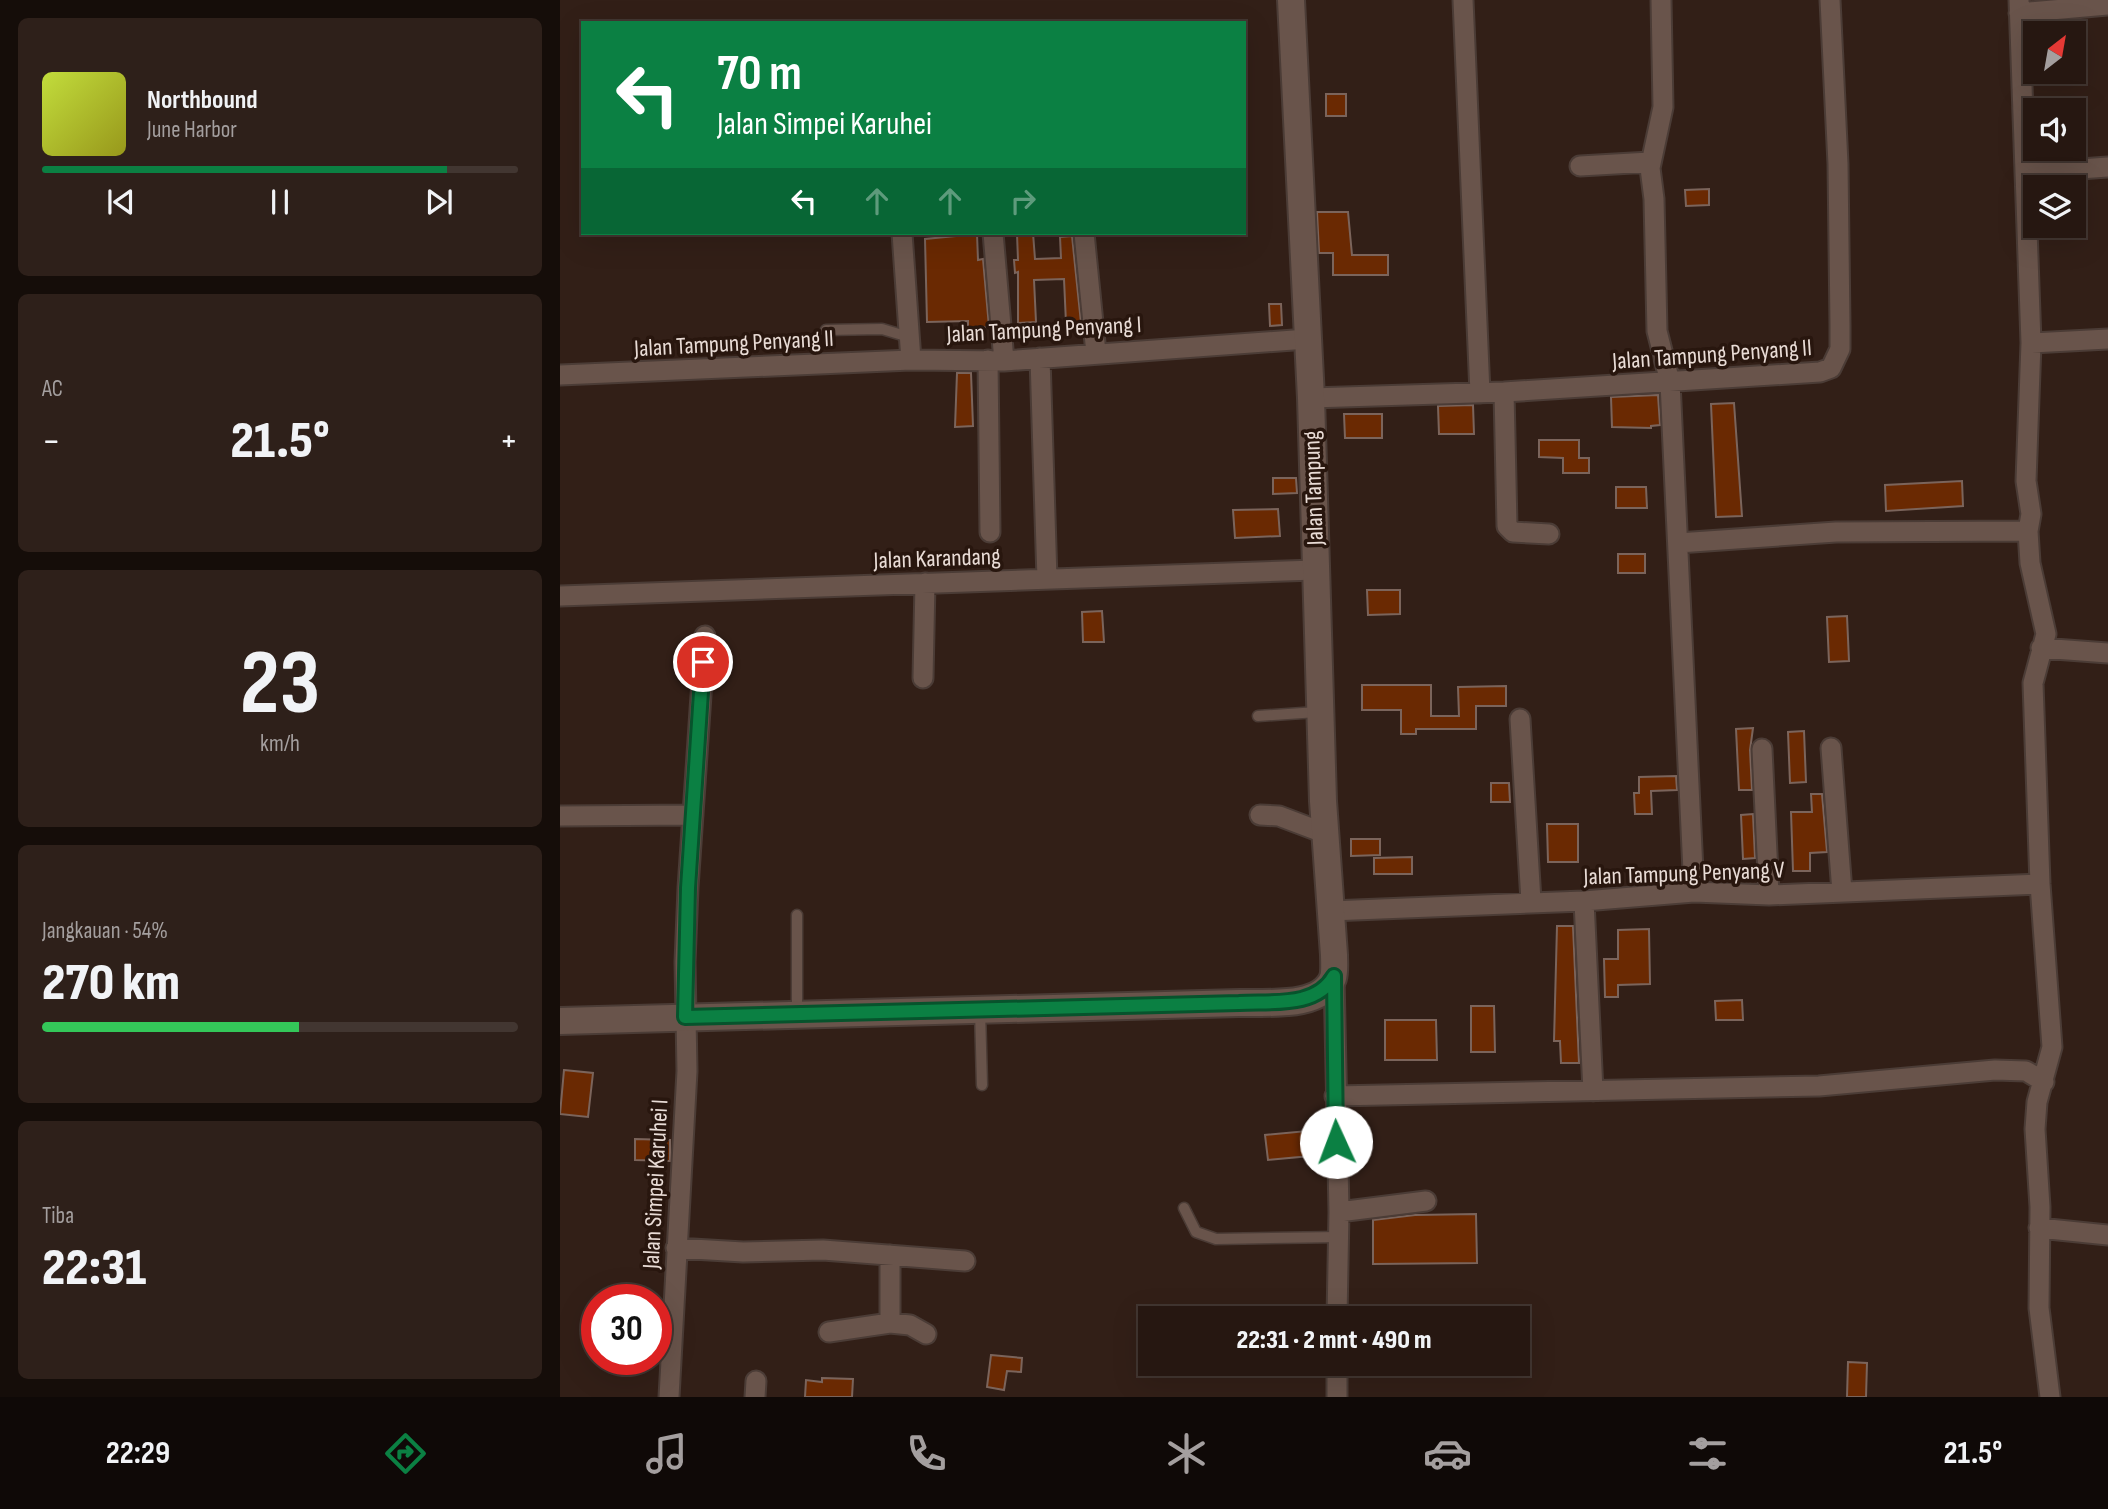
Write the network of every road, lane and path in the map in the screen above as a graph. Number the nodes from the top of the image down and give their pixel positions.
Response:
1 (1292, 0) edge
2 (1463, 0) edge
3 (1661, 0) edge
4 (1830, 0) edge
5 (2108, 5) edge
6 (2019, 7) edge
7 (1650, 162) junction
8 (1580, 166) dead end
9 (2108, 167) edge
10 (2026, 173) junction
11 (902, 235) edge
12 (993, 235) edge
13 (1084, 235) edge
14 (826, 330) dead end
15 (909, 337) junction
16 (2108, 339) edge
17 (1307, 340) junction
18 (2031, 343) junction
19 (1096, 353) junction
20 (1040, 358) junction
21 (911, 360) junction
22 (996, 360) junction
23 (560, 374) edge
24 (1670, 382) junction
25 (1504, 392) junction
26 (1480, 393) junction
27 (1311, 398) junction
28 (990, 531) dead end
29 (2028, 531) junction
30 (1549, 534) dead end
31 (1678, 543) junction
32 (1315, 570) junction
33 (1047, 579) junction
34 (925, 583) junction
35 (560, 596) edge
36 (705, 636) dead end
37 (2041, 648) junction
38 (2108, 653) edge
39 (923, 678) dead end
40 (1320, 712) junction
41 (1258, 716) dead end
42 (1520, 719) dead end
43 (1831, 748) dead end
44 (1762, 749) dead end
45 (693, 815) junction
46 (1260, 815) dead end
47 (560, 817) edge
48 (1324, 833) junction
49 (2040, 884) junction
50 (1694, 892) junction
51 (1842, 892) junction
52 (1769, 895) junction
53 (1531, 901) junction
54 (1584, 901) junction
55 (1329, 911) junction
56 (796, 915) dead end
57 (1334, 976) junction
58 (980, 1009) junction
59 (797, 1013) junction
60 (685, 1017) junction
61 (560, 1021) edge
62 (2044, 1082) junction
63 (982, 1085) dead end
64 (1593, 1091) junction
65 (1335, 1096) junction
66 (1426, 1201) dead end
67 (1184, 1208) dead end
68 (1339, 1212) junction
69 (2039, 1228) junction
70 (2108, 1235) edge
71 (1339, 1237) junction
72 (676, 1248) junction
73 (890, 1255) junction
74 (965, 1261) dead end
75 (1337, 1306) edge
76 (890, 1323) junction
77 (829, 1332) dead end
78 (926, 1334) dead end
79 (1337, 1376) edge
80 (669, 1397) edge
81 (1337, 1397) edge
82 (2050, 1397) edge

1 - 17 main road, Jalan Tampung
2 - 26 street
3 - 7 street
4 - 24 street, Jalan Tampung Penyang II
5 - 6 street
6 - 10 street
7 - 8 street
7 - 24 street
9 - 10 street
10 - 18 street
11 - 15 street
12 - 22 street
13 - 19 street
14 - 15 lane
15 - 21 street
16 - 18 street
17 - 19 street, Jalan Tampung Penyang I
17 - 27 main road, Jalan Tampung
18 - 29 street
19 - 20 street, Jalan Tampung Penyang I
20 - 22 street, Jalan Tampung Penyang I
20 - 33 street
21 - 22 street, Jalan Tampung Penyang I
21 - 23 street, Jalan Tampung Penyang II
22 - 28 street
24 - 25 street, Jalan Tampung Penyang II
24 - 31 street
25 - 26 street, Jalan Tampung Penyang II
25 - 30 street
26 - 27 street, Jalan Tampung Penyang II
27 - 32 main road, Jalan Tampung
29 - 31 street
29 - 37 street
31 - 50 street
32 - 33 street, Jalan Karandang
32 - 40 main road, Jalan Tampung
33 - 34 street, Jalan Karandang
34 - 35 street, Jalan Karandang
34 - 39 street
36 - 45 street, Jalan Simpei Karuhei I
37 - 38 street
37 - 49 street
40 - 41 lane
40 - 48 main road, Jalan Tampung
42 - 53 street
43 - 51 street
44 - 52 street
45 - 47 street
45 - 60 street, Jalan Simpei Karuhei I
46 - 48 street
48 - 55 main road, Jalan Tampung
49 - 51 street, Jalan Tampung Penyang V
49 - 62 street
50 - 52 street, Jalan Tampung Penyang V
50 - 54 street, Jalan Tampung Penyang V
51 - 52 street, Jalan Tampung Penyang V
53 - 54 street, Jalan Tampung Penyang V
53 - 55 street, Jalan Tampung Penyang V
54 - 64 street
55 - 57 main road, Jalan Tampung
56 - 59 lane
57 - 58 main road
57 - 65 street
58 - 59 main road
58 - 63 lane
59 - 60 main road
60 - 61 main road
60 - 72 street, Jalan Simpei Karuhei I
62 - 64 street
62 - 69 street
64 - 65 street
65 - 68 street
66 - 68 street
67 - 71 lane
68 - 71 street
69 - 70 street
69 - 82 street
71 - 75 street
72 - 73 street
72 - 80 street, Jalan Simpei Karuhei I
73 - 74 street
73 - 76 street
76 - 77 street
76 - 78 street
79 - 81 street

